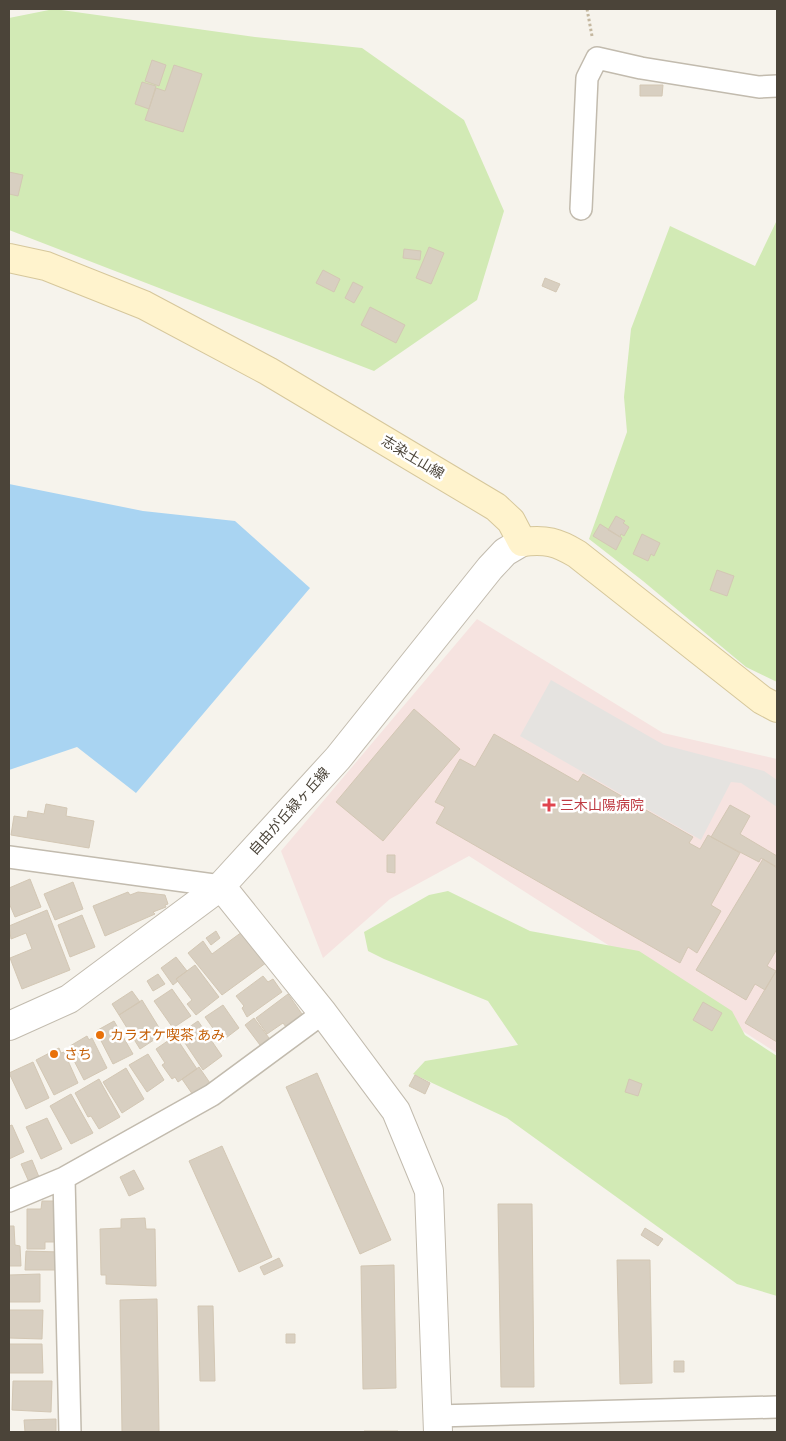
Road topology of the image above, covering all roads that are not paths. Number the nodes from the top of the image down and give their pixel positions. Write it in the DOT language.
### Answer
graph roads {
  1 [pos="777,86"];
  2 [pos="581,209"];
  3 [pos="9,258"];
  4 [pos="522,542"];
  5 [pos="777,708"];
  6 [pos="9,857"];
  7 [pos="220,886"];
  8 [pos="323,1012"];
  9 [pos="9,1026"];
  10 [pos="64,1178"];
  11 [pos="9,1201"];
  12 [pos="777,1406"];
  13 [pos="437,1424"];
  14 [pos="70,1432"];
  1 -- 2 [label="street"];
  3 -- 4 [label="main road, 志染土山線"];
  4 -- 5 [label="main road"];
  4 -- 7 [label="street, 自由が丘緑ヶ丘線"];
  6 -- 7 [label="street"];
  7 -- 8 [label="street"];
  7 -- 9 [label="street, 自由が丘緑ヶ丘線"];
  8 -- 10 [label="street"];
  8 -- 13 [label="street"];
  10 -- 11 [label="street"];
  10 -- 14 [label="street"];
  12 -- 13 [label="street"];
}
